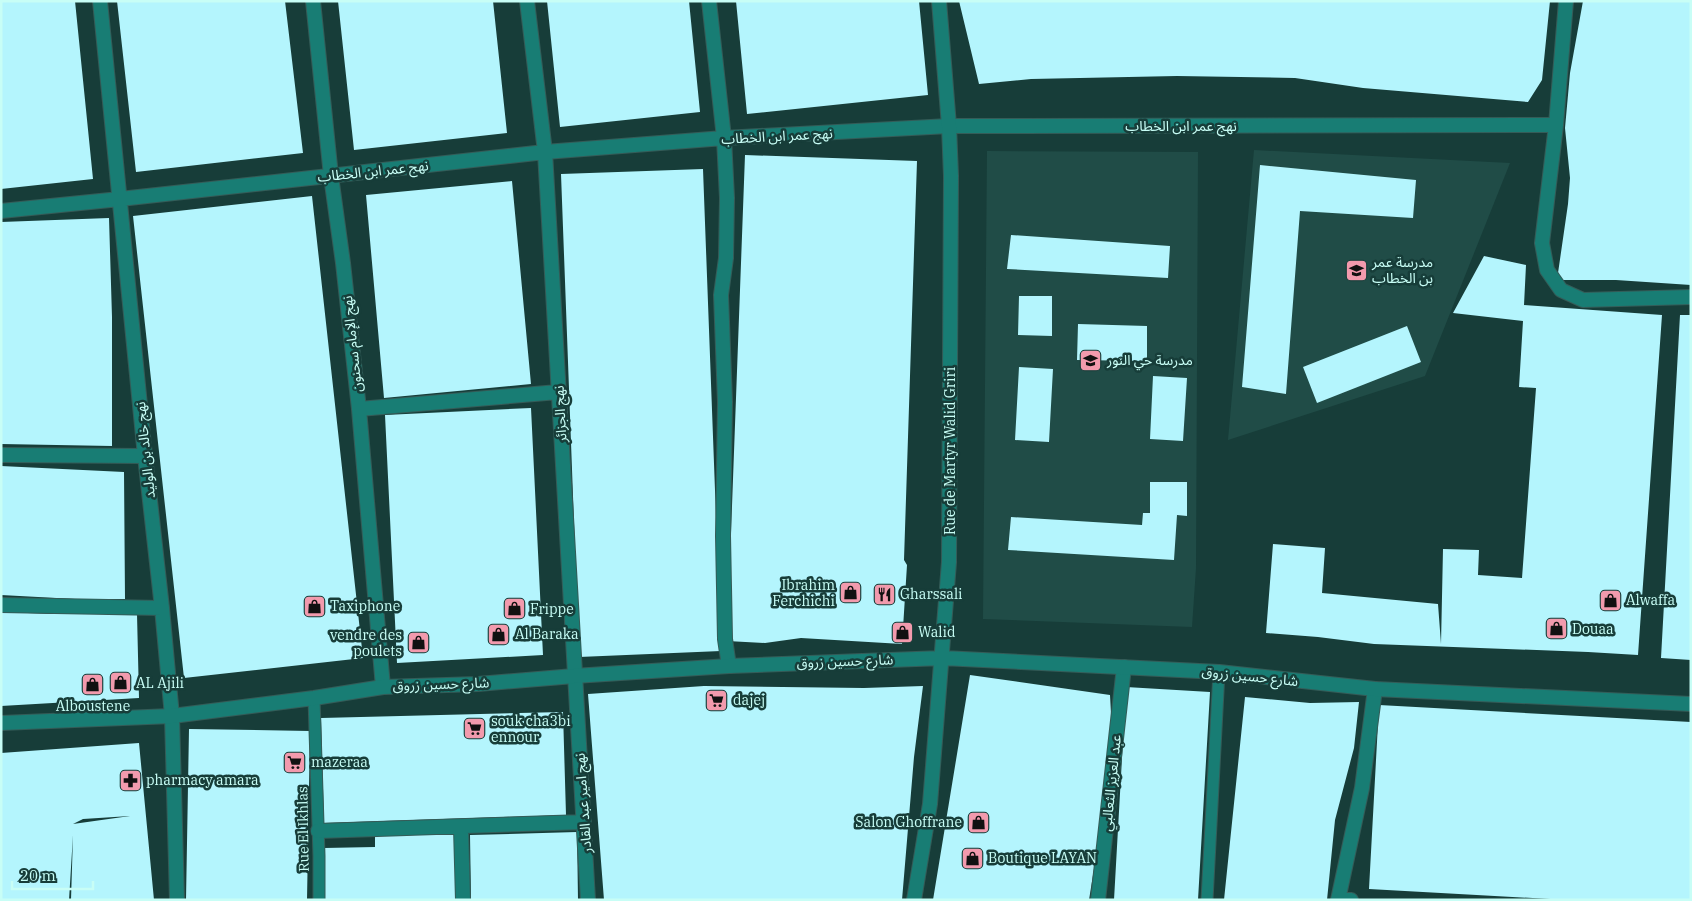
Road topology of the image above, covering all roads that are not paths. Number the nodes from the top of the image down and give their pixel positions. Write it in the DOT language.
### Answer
graph roads {
  1 [pos="100,1"];
  2 [pos="313,1"];
  3 [pos="527,1"];
  4 [pos="709,1"];
  5 [pos="939,1"];
  6 [pos="1566,1"];
  7 [pos="1556,125"];
  8 [pos="949,126"];
  9 [pos="724,138"];
  10 [pos="545,152"];
  11 [pos="331,176"];
  12 [pos="120,199"];
  13 [pos="1,210"];
  14 [pos="1691,297"];
  15 [pos="558,392"];
  16 [pos="359,409"];
  17 [pos="1,455"];
  18 [pos="145,456"];
  19 [pos="1,606"];
  20 [pos="162,608"];
  21 [pos="943,658"];
  22 [pos="729,666"];
  23 [pos="1124,667"];
  24 [pos="1219,672"];
  25 [pos="574,676"];
  26 [pos="384,687"];
  27 [pos="1375,689"];
  28 [pos="314,698"];
  29 [pos="1691,704"];
  30 [pos="172,716"];
  31 [pos="1,723"];
  32 [pos="584,822"];
  33 [pos="461,828"];
  34 [pos="318,831"];
  35 [pos="1343,899"];
  36 [pos="177,900"];
  37 [pos="319,900"];
  38 [pos="463,900"];
  39 [pos="588,900"];
  40 [pos="914,900"];
  41 [pos="1098,900"];
  42 [pos="1207,900"];
  1 -- 12 [label="street, نهج خالد بن الوليد"];
  2 -- 11 [label="street, نهج الإمام سحنون"];
  3 -- 10 [label="street, نهج الجزائر"];
  4 -- 9 [label="street"];
  5 -- 8 [label="street, Rue de Martyr Walid Griri"];
  6 -- 7 [label="street"];
  7 -- 8 [label="street, نهج عمر ابن الخطاب"];
  7 -- 14 [label="street"];
  8 -- 9 [label="street, نهج عمر ابن الخطاب"];
  8 -- 21 [label="street, Rue de Martyr Walid Griri"];
  9 -- 10 [label="street, نهج عمر ابن الخطاب"];
  9 -- 22 [label="street"];
  10 -- 11 [label="street, نهج عمر ابن الخطاب"];
  10 -- 15 [label="street, نهج الجزائر"];
  11 -- 12 [label="street, نهج عمر ابن الخطاب"];
  11 -- 16 [label="street, نهج الإمام سحنون"];
  12 -- 13 [label="street, نهج عمر ابن الخطاب"];
  12 -- 18 [label="street, نهج خالد بن الوليد"];
  15 -- 16 [label="street"];
  15 -- 25 [label="street, نهج الجزائر"];
  16 -- 26 [label="street, نهج الإمام سحنون"];
  17 -- 18 [label="street"];
  18 -- 20 [label="street, نهج خالد بن الوليد"];
  19 -- 20 [label="street"];
  20 -- 30 [label="street, نهج خالد بن الوليد"];
  21 -- 22 [label="street, شارع حسين زروق"];
  21 -- 23 [label="street, شارع حسين زروق"];
  21 -- 40 [label="street, Rue de Martyr Walid Griri"];
  22 -- 25 [label="street, شارع حسين زروق"];
  23 -- 24 [label="street, شارع حسين زروق"];
  23 -- 41 [label="street, عبد العزيز الثعالبي"];
  24 -- 27 [label="street, شارع حسين زروق"];
  24 -- 42 [label="lane"];
  25 -- 26 [label="street, شارع حسين زروق"];
  25 -- 32 [label="street, نهج امير عبد القادر"];
  26 -- 28 [label="street, شارع حسين زروق"];
  27 -- 29 [label="street, شارع حسين زروق"];
  27 -- 35 [label="street"];
  28 -- 30 [label="street, شارع حسين زروق"];
  28 -- 34 [label="lane, Rue El Ikhlas"];
  30 -- 31 [label="street, شارع حسين زروق"];
  30 -- 36 [label="street, نهج خالد بن الوليد"];
  32 -- 33 [label="street"];
  32 -- 39 [label="street, نهج امير عبد القادر"];
  33 -- 34 [label="street"];
  33 -- 38 [label="street"];
  34 -- 37 [label="lane, Rue El Ikhlas"];
}
